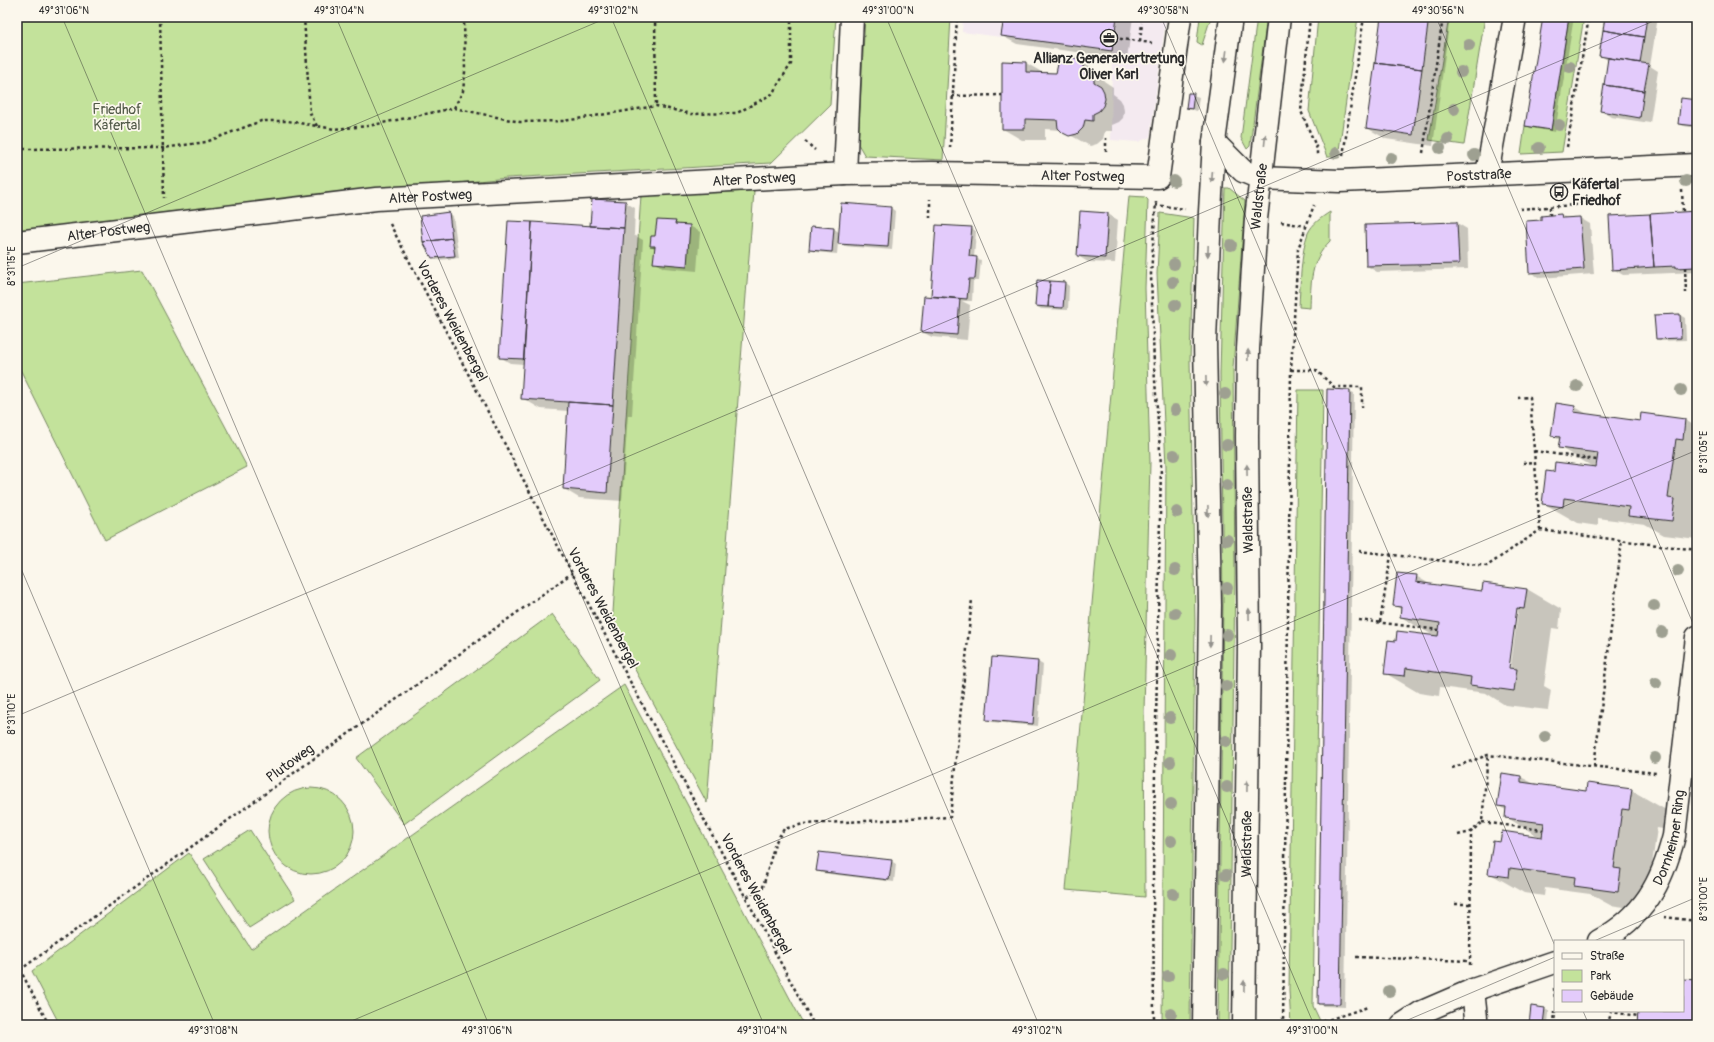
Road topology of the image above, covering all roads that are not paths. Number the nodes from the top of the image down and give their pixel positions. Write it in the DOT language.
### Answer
graph roads {
  1 [pos="852,17"];
  2 [pos="1180,17"];
  3 [pos="1231,17"];
  4 [pos="1278,17"];
  5 [pos="1515,17"];
  6 [pos="1214,142"];
  7 [pos="1697,165"];
  8 [pos="845,174"];
  9 [pos="1487,174"];
  10 [pos="1260,178"];
  11 [pos="17,242"];
  12 [pos="1697,637"];
  13 [pos="1606,939"];
  14 [pos="1554,962"];
  15 [pos="1473,990"];
  16 [pos="1476,1018"];
  17 [pos="1204,1025"];
  18 [pos="1244,1025"];
  19 [pos="1402,1025"];
  1 -- 8 [label="main road"];
  2 -- 8 [label="main road, Alter Postweg"];
  3 -- 6 [label="main road, one-way"];
  10 -- 4 [label="main road, Waldstraße, one-way"];
  5 -- 9 [label="main road"];
  6 -- 10 [label="main road"];
  6 -- 17 [label="main road, one-way"];
  7 -- 9 [label="main road, Poststraße"];
  8 -- 11 [label="main road, Alter Postweg"];
  9 -- 10 [label="main road, Poststraße"];
  18 -- 10 [label="main road, Waldstraße, one-way"];
  12 -- 13 [label="main road, Dornheimer Ring"];
  14 -- 15 [label="main road"];
  15 -- 16 [label="main road"];
  15 -- 19 [label="main road"];
}
